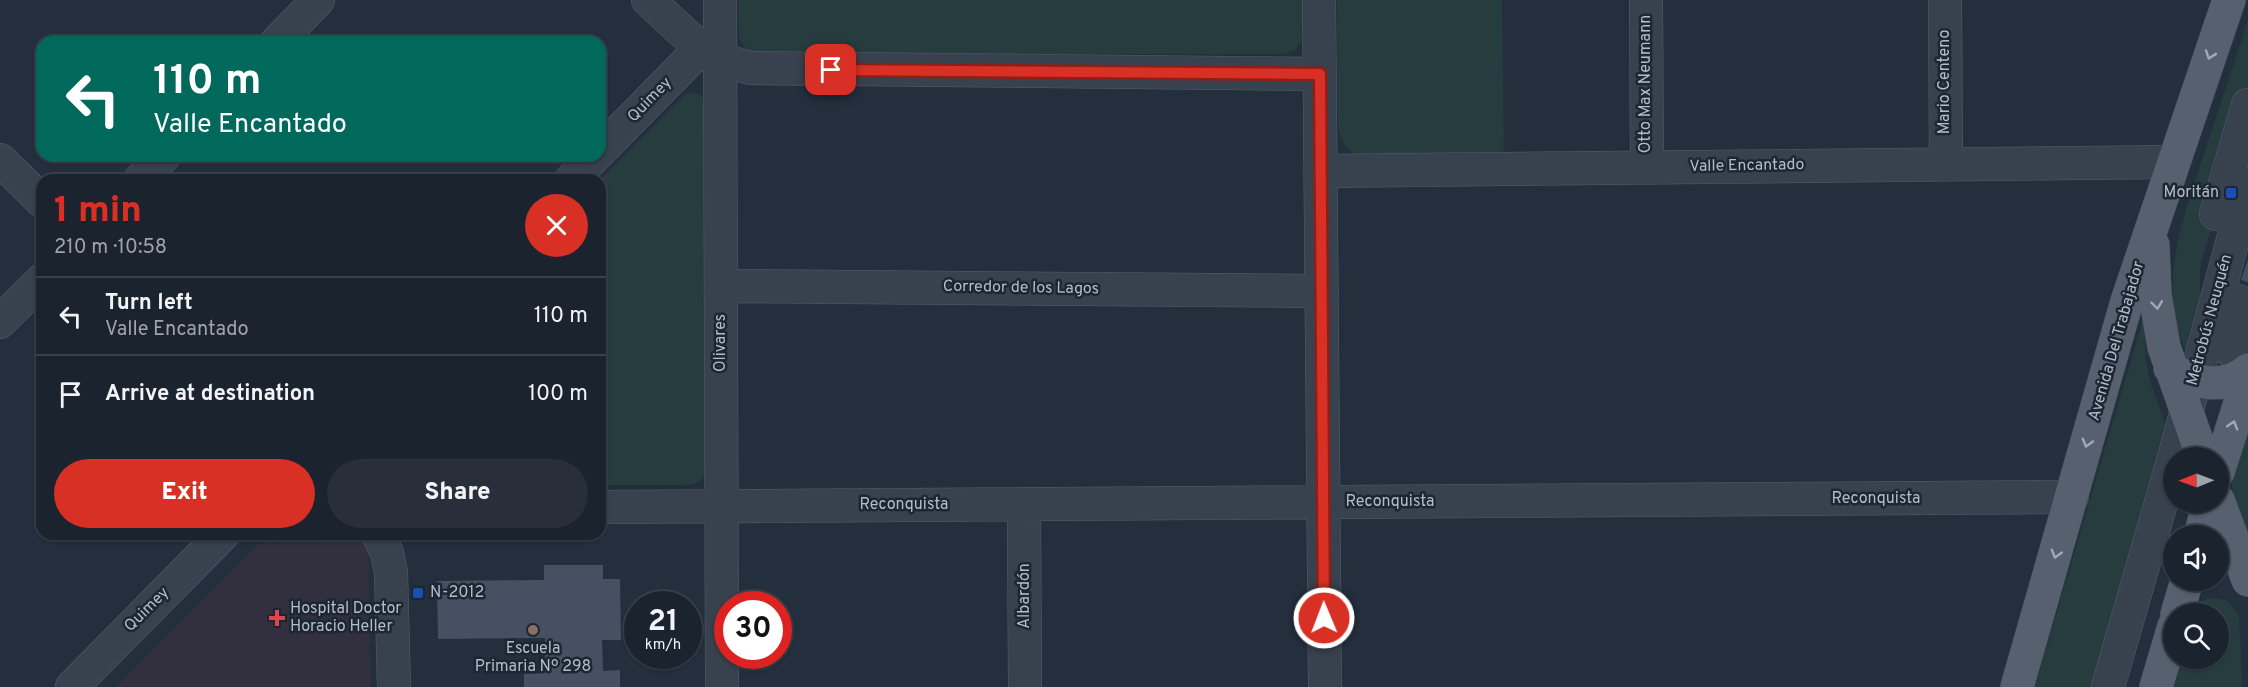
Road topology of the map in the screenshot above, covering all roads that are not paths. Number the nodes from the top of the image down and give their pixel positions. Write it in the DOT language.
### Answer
graph roads {
  1 [pos="318,0"];
  2 [pos="648,0"];
  3 [pos="720,0"];
  4 [pos="1319,0"];
  5 [pos="1646,0"];
  6 [pos="1945,0"];
  7 [pos="2229,0"];
  8 [pos="283,36"];
  9 [pos="710,55"];
  10 [pos="1320,74"];
  11 [pos="2248,105"];
  12 [pos="606,146"];
  13 [pos="2248,150"];
  14 [pos="0,160"];
  15 [pos="158,162"];
  16 [pos="589,162"];
  17 [pos="2174,162"];
  18 [pos="1946,164"];
  19 [pos="1647,167"];
  20 [pos="1321,171"];
  21 [pos="146,174"];
  22 [pos="577,174"];
  23 [pos="2248,184"];
  24 [pos="36,195"];
  25 [pos="2152,226"];
  26 [pos="2248,246"];
  27 [pos="2248,267"];
  28 [pos="36,286"];
  29 [pos="721,286"];
  30 [pos="1322,291"];
  31 [pos="0,322"];
  32 [pos="2248,323"];
  33 [pos="2248,370"];
  34 [pos="2248,378"];
  35 [pos="2188,423"];
  36 [pos="2226,447"];
  37 [pos="2072,497"];
  38 [pos="1323,502"];
  39 [pos="1024,504"];
  40 [pos="721,506"];
  41 [pos="606,507"];
  42 [pos="2178,513"];
  43 [pos="2223,513"];
  44 [pos="217,540"];
  45 [pos="381,540"];
  46 [pos="2229,579"];
  47 [pos="2248,580"];
  48 [pos="2248,593"];
  49 [pos="2184,600"];
  50 [pos="72,687"];
  51 [pos="394,687"];
  52 [pos="722,687"];
  53 [pos="1025,687"];
  54 [pos="1325,687"];
  55 [pos="2018,687"];
  56 [pos="2108,687"];
  57 [pos="2128,687"];
  58 [pos="2156,687"];
  1 -- 8 [label="street"];
  2 -- 9 [label="street"];
  3 -- 9 [label="street, Olivares"];
  4 -- 10 [label="street"];
  5 -- 19 [label="street, Otto Max Neumann"];
  6 -- 18 [label="street, Mario Centeno"];
  7 -- 17 [label="main road, Avenida Del Trabajador, one-way"];
  9 -- 10 [label="street"];
  9 -- 12 [label="street, Quimey"];
  9 -- 29 [label="street, Olivares"];
  10 -- 20 [label="street"];
  11 -- 13 [label="street"];
  14 -- 24 [label="street"];
  15 -- 21 [label="street"];
  16 -- 22 [label="street"];
  17 -- 18 [label="street, Valle Encantado"];
  17 -- 25 [label="main road, Avenida Del Trabajador"];
  18 -- 19 [label="street, Valle Encantado"];
  19 -- 20 [label="street, Valle Encantado"];
  20 -- 30 [label="street"];
  23 -- 35 [label="street, Metrobús Neuquén"];
  25 -- 35 [label="main road, one-way"];
  25 -- 37 [label="main road, Avenida Del Trabajador, one-way"];
  26 -- 35 [label="street, Metrobús Neuquén"];
  27 -- 32 [label="street"];
  28 -- 31 [label="street"];
  29 -- 30 [label="street, Corredor de los Lagos"];
  29 -- 40 [label="street, Olivares"];
  30 -- 38 [label="street"];
  33 -- 35 [label="main road"];
  36 -- 34 [label="main road, one-way"];
  35 -- 56 [label="street, Metrobús Neuquén"];
  37 -- 38 [label="street, Reconquista"];
  37 -- 55 [label="main road, Avenida Del Trabajador, one-way"];
  38 -- 39 [label="street, Reconquista"];
  38 -- 54 [label="street"];
  39 -- 40 [label="street, Reconquista"];
  39 -- 53 [label="street, Albardón"];
  40 -- 41 [label="street, Reconquista"];
  40 -- 52 [label="street, Olivares"];
  42 -- 57 [label="street"];
  43 -- 47 [label="main road"];
  44 -- 50 [label="street, Quimey"];
  45 -- 51 [label="street"];
  46 -- 48 [label="main road"];
  49 -- 58 [label="main road"];
}
